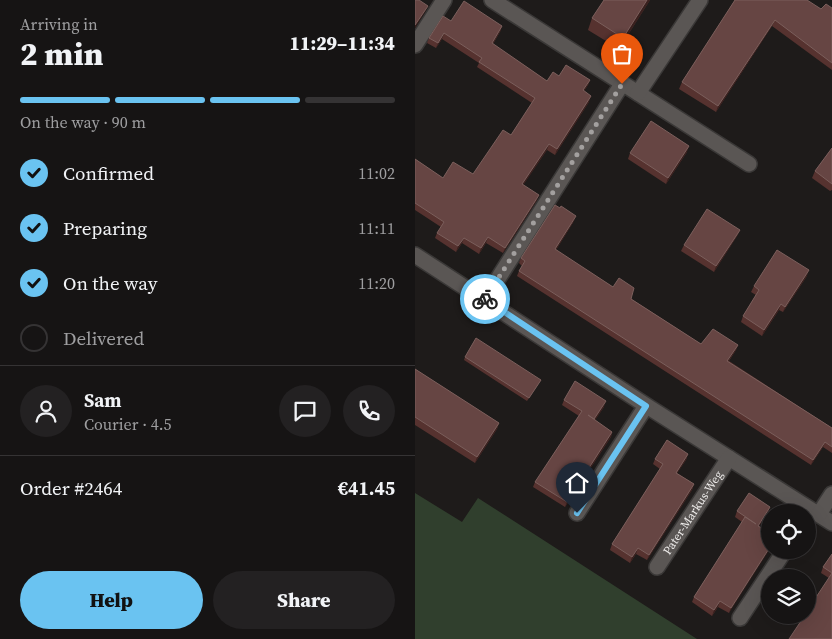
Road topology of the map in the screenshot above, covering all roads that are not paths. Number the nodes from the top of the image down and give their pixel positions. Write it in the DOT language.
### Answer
graph roads {
  1 [pos="444,0"];
  2 [pos="491,0"];
  3 [pos="700,0"];
  4 [pos="415,45"];
  5 [pos="622,84"];
  6 [pos="638,93"];
  7 [pos="749,164"];
  8 [pos="415,254"];
  9 [pos="485,299"];
  10 [pos="646,406"];
  11 [pos="729,458"];
  12 [pos="832,494"];
  13 [pos="577,513"];
  14 [pos="817,515"];
  15 [pos="779,559"];
  16 [pos="657,567"];
  17 [pos="740,618"];
  1 -- 4 [label="street"];
  2 -- 5 [label="street"];
  3 -- 6 [label="street"];
  5 -- 6 [label="street"];
  5 -- 9 [label="street"];
  6 -- 7 [label="street"];
  8 -- 9 [label="street, Pater-Markus-Weg"];
  9 -- 10 [label="street, Pater-Markus-Weg"];
  10 -- 11 [label="street, Pater-Markus-Weg"];
  10 -- 13 [label="street"];
  11 -- 14 [label="street, Pater-Markus-Weg"];
  11 -- 16 [label="street, Pater-Markus-Weg"];
  12 -- 14 [label="street, Pater-Markus-Weg"];
  15 -- 17 [label="street"];
}
